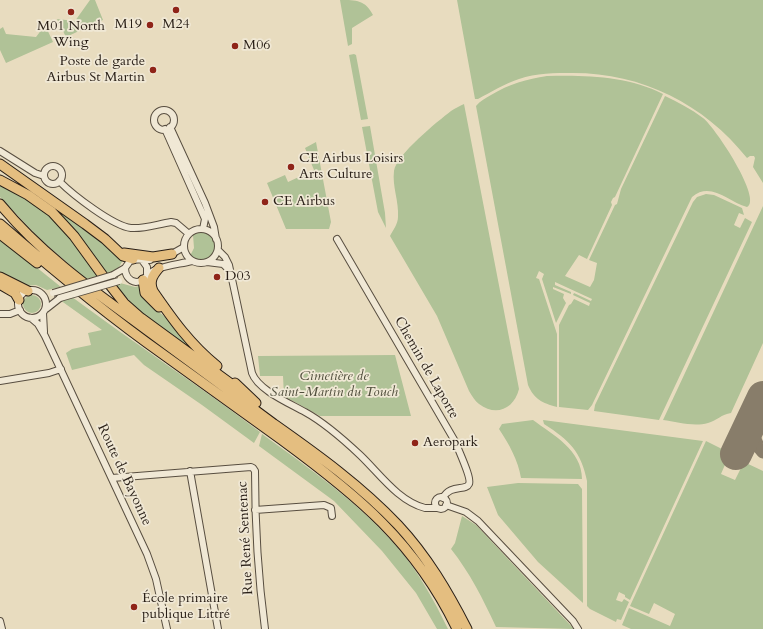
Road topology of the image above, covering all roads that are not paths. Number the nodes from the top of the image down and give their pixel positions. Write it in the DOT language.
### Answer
graph roads {
  1 [pos="0,151"];
  2 [pos="0,164"];
  3 [pos="44,176"];
  4 [pos="0,180"];
  5 [pos="59,182"];
  6 [pos="0,204"];
  7 [pos="65,210"];
  8 [pos="0,216"];
  9 [pos="166,223"];
  10 [pos="0,224"];
  11 [pos="203,229"];
  12 [pos="0,234"];
  13 [pos="189,234"];
  14 [pos="216,239"];
  15 [pos="337,239"];
  16 [pos="184,243"];
  17 [pos="116,249"];
  18 [pos="218,250"];
  19 [pos="172,254"];
  20 [pos="38,257"];
  21 [pos="138,260"];
  22 [pos="192,261"];
  23 [pos="207,262"];
  24 [pos="125,268"];
  25 [pos="158,268"];
  26 [pos="230,271"];
  27 [pos="0,277"];
  28 [pos="145,277"];
  29 [pos="129,279"];
  30 [pos="0,284"];
  31 [pos="28,291"];
  32 [pos="41,293"];
  33 [pos="19,300"];
  34 [pos="98,306"];
  35 [pos="20,310"];
  36 [pos="44,311"];
  37 [pos="0,314"];
  38 [pos="31,318"];
  39 [pos="174,322"];
  40 [pos="45,336"];
  41 [pos="61,369"];
  42 [pos="0,381"];
  43 [pos="256,403"];
  44 [pos="304,445"];
  45 [pos="190,471"];
  46 [pos="112,478"];
  47 [pos="443,498"];
  48 [pos="436,505"];
  49 [pos="446,505"];
  50 [pos="255,510"];
  51 [pos="332,516"];
  52 [pos="0,621"];
  53 [pos="2,629"];
  54 [pos="167,629"];
  55 [pos="218,629"];
  56 [pos="265,629"];
  57 [pos="456,629"];
  58 [pos="467,629"];
  59 [pos="578,629"];
  1 -- 3 [label="street"];
  2 -- 7 [label="highway"];
  3 -- 5 [label="street"];
  3 -- 5 [label="street"];
  4 -- 7 [label="highway"];
  4 -- 43 [label="highway"];
  5 -- 9 [label="street"];
  6 -- 44 [label="highway"];
  7 -- 17 [label="highway"];
  8 -- 20 [label="highway"];
  9 -- 13 [label="street"];
  9 -- 16 [label="street"];
  10 -- 20 [label="highway"];
  11 -- 13 [label="street"];
  11 -- 14 [label="street"];
  11 -- 14 [label="street"];
  12 -- 34 [label="highway"];
  13 -- 16 [label="street"];
  14 -- 18 [label="street"];
  15 -- 47 [label="street, Chemin de Laporte"];
  16 -- 19 [label="street"];
  16 -- 22 [label="street"];
  17 -- 19 [label="highway"];
  17 -- 21 [label="highway"];
  18 -- 23 [label="street"];
  18 -- 26 [label="street"];
  19 -- 21 [label="street"];
  20 -- 34 [label="highway"];
  21 -- 24 [label="street"];
  21 -- 28 [label="street"];
  22 -- 23 [label="street"];
  22 -- 25 [label="street"];
  23 -- 26 [label="street"];
  24 -- 29 [label="street"];
  24 -- 32 [label="street, bridge"];
  25 -- 28 [label="street"];
  25 -- 39 [label="highway"];
  26 -- 48 [label="street"];
  27 -- 31 [label="highway"];
  28 -- 29 [label="street"];
  28 -- 39 [label="highway"];
  29 -- 36 [label="street, bridge"];
  30 -- 33 [label="highway"];
  31 -- 32 [label="street"];
  31 -- 33 [label="street"];
  32 -- 36 [label="street"];
  33 -- 35 [label="street"];
  34 -- 57 [label="highway"];
  35 -- 37 [label="street"];
  35 -- 38 [label="street"];
  36 -- 38 [label="street"];
  36 -- 40 [label="street, Route de Bayonne"];
  38 -- 40 [label="street, Route de Bayonne"];
  39 -- 43 [label="highway"];
  40 -- 41 [label="street, Route de Bayonne"];
  41 -- 42 [label="street"];
  41 -- 46 [label="street, Route de Bayonne"];
  43 -- 44 [label="highway"];
  44 -- 58 [label="highway"];
  45 -- 46 [label="street, Rue René Sentenac"];
  45 -- 50 [label="street, Rue René Sentenac"];
  45 -- 55 [label="street"];
  46 -- 54 [label="street, Route de Bayonne"];
  47 -- 48 [label="street, Chemin de Laporte"];
  47 -- 49 [label="street"];
  48 -- 49 [label="street"];
  49 -- 59 [label="street"];
  50 -- 51 [label="street"];
  50 -- 56 [label="street, Rue René Sentenac"];
  52 -- 53 [label="street"];
}
